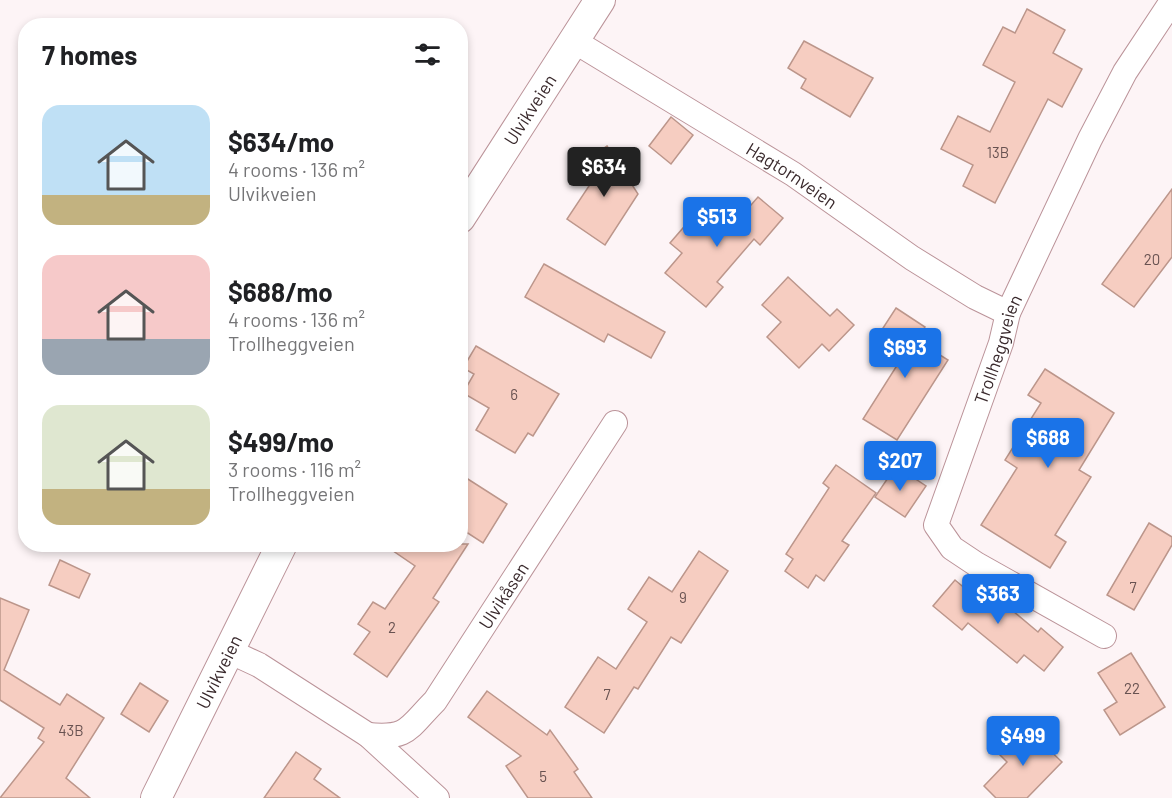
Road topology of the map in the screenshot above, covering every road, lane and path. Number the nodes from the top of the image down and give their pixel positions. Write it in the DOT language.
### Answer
graph roads {
  1 [pos="600,0"];
  2 [pos="1172,1"];
  3 [pos="574,41"];
  4 [pos="468,206"];
  5 [pos="1008,313"];
  6 [pos="615,423"];
  7 [pos="278,552"];
  8 [pos="1104,636"];
  9 [pos="231,652"];
  10 [pos="368,735"];
  11 [pos="156,798"];
  12 [pos="437,798"];
  1 -- 3 [label="street, Ulvikveien"];
  2 -- 5 [label="street, Trollheggveien"];
  3 -- 4 [label="street, Ulvikveien"];
  3 -- 5 [label="street, Hagtornveien"];
  5 -- 8 [label="street, Trollheggveien"];
  6 -- 10 [label="street, Ulvikåsen"];
  7 -- 9 [label="street, Ulvikveien"];
  9 -- 10 [label="street"];
  9 -- 11 [label="street, Ulvikveien"];
  10 -- 12 [label="street"];
}
